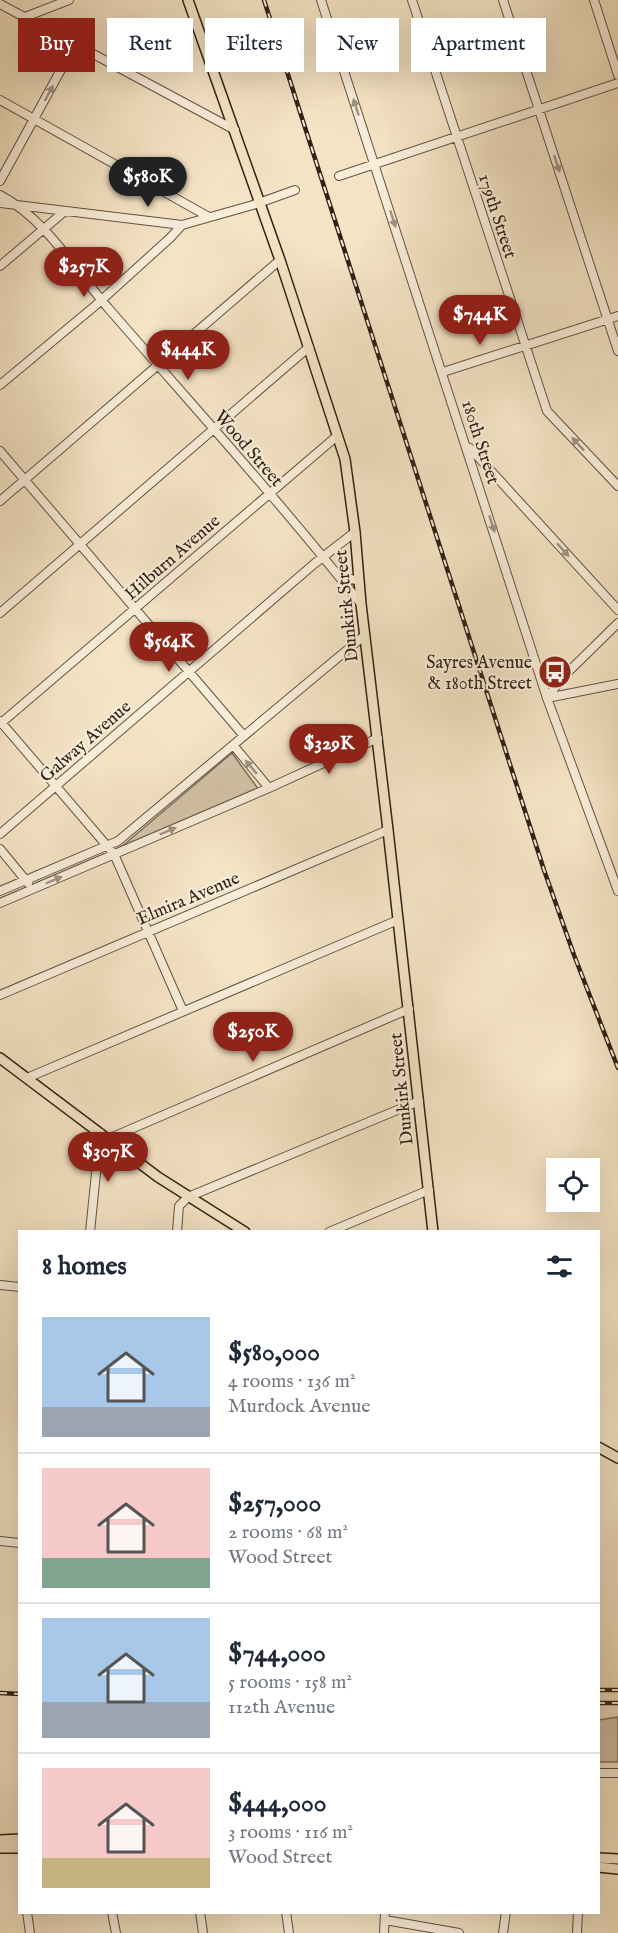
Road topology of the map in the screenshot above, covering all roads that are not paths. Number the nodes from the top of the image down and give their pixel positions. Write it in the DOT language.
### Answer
graph roads {
  1 [pos="69,0"];
  2 [pos="188,0"];
  3 [pos="321,0"];
  4 [pos="412,0"];
  5 [pos="503,0"];
  6 [pos="594,0"];
  7 [pos="0,3"];
  8 [pos="25,17"];
  9 [pos="95,55"];
  10 [pos="60,72"];
  11 [pos="618,75"];
  12 [pos="618,83"];
  13 [pos="0,100"];
  14 [pos="539,109"];
  15 [pos="35,119"];
  16 [pos="235,130"];
  17 [pos="456,136"];
  18 [pos="374,163"];
  19 [pos="339,176"];
  20 [pos="0,181"];
  21 [pos="295,190"];
  22 [pos="0,195"];
  23 [pos="0,202"];
  24 [pos="260,202"];
  25 [pos="18,204"];
  26 [pos="65,211"];
  27 [pos="209,217"];
  28 [pos="182,225"];
  29 [pos="43,229"];
  30 [pos="280,260"];
  31 [pos="0,266"];
  32 [pos="101,300"];
  33 [pos="618,316"];
  34 [pos="607,320"];
  35 [pos="525,345"];
  36 [pos="309,347"];
  37 [pos="618,351"];
  38 [pos="159,366"];
  39 [pos="443,372"];
  40 [pos="0,385"];
  41 [pos="213,429"];
  42 [pos="337,436"];
  43 [pos="467,445"];
  44 [pos="0,451"];
  45 [pos="25,479"];
  46 [pos="618,486"];
  47 [pos="269,494"];
  48 [pos="0,501"];
  49 [pos="355,532"];
  50 [pos="80,544"];
  51 [pos="323,557"];
  52 [pos="339,576"];
  53 [pos="359,581"];
  54 [pos="361,604"];
  55 [pos="135,608"];
  56 [pos="618,610"];
  57 [pos="0,613"];
  58 [pos="618,624"];
  59 [pos="365,634"];
  60 [pos="189,671"];
  61 [pos="618,684"];
  62 [pos="548,698"];
  63 [pos="0,723"];
  64 [pos="244,736"];
  65 [pos="378,738"];
  66 [pos="232,745"];
  67 [pos="55,786"];
  68 [pos="269,789"];
  69 [pos="388,830"];
  70 [pos="0,834"];
  71 [pos="107,846"];
  72 [pos="0,849"];
  73 [pos="114,854"];
  74 [pos="26,880"];
  75 [pos="32,889"];
  76 [pos="0,891"];
  77 [pos="618,891"];
  78 [pos="0,903"];
  79 [pos="398,920"];
  80 [pos="149,932"];
  81 [pos="0,995"];
  82 [pos="409,1009"];
  83 [pos="183,1011"];
  84 [pos="0,1062"];
  85 [pos="27,1078"];
  86 [pos="418,1101"];
  87 [pos="104,1136"];
  88 [pos="429,1190"];
  89 [pos="188,1197"];
  90 [pos="90,1230"];
  91 [pos="177,1230"];
  92 [pos="242,1230"];
  93 [pos="334,1230"];
  94 [pos="433,1230"];
  95 [pos="0,1285"];
  96 [pos="18,1287"];
  97 [pos="600,1448"];
  98 [pos="618,1458"];
  99 [pos="0,1541"];
  100 [pos="18,1543"];
  101 [pos="600,1773"];
  102 [pos="618,1773"];
  103 [pos="0,1848"];
  104 [pos="18,1848"];
  105 [pos="600,1858"];
  106 [pos="618,1859"];
  107 [pos="600,1867"];
  108 [pos="618,1869"];
  109 [pos="27,1914"];
  110 [pos="112,1914"];
  111 [pos="200,1914"];
  112 [pos="286,1914"];
  113 [pos="506,1914"];
  114 [pos="578,1914"];
  115 [pos="385,1916"];
  116 [pos="30,1933"];
  117 [pos="116,1933"];
  118 [pos="203,1933"];
  119 [pos="289,1933"];
  120 [pos="384,1933"];
  121 [pos="459,1933"];
  122 [pos="503,1933"];
  123 [pos="577,1933"];
  1 -- 8 [label="street"];
  2 -- 16 [label="main road, Dunkirk Street"];
  18 -- 3 [label="street, 180th Street, one-way"];
  4 -- 17 [label="street, 179th Street"];
  5 -- 14 [label="street"];
  6 -- 11 [label="street"];
  7 -- 8 [label="street"];
  9 -- 16 [label="street"];
  15 -- 10 [label="street, one-way"];
  12 -- 14 [label="street"];
  13 -- 15 [label="street"];
  14 -- 17 [label="street"];
  14 -- 34 [label="street, one-way"];
  15 -- 20 [label="street"];
  15 -- 27 [label="street"];
  16 -- 24 [label="main road, Dunkirk Street"];
  17 -- 18 [label="street"];
  17 -- 35 [label="street, 179th Street"];
  18 -- 19 [label="street"];
  18 -- 39 [label="street, 180th Street, one-way"];
  21 -- 24 [label="street"];
  22 -- 25 [label="street"];
  23 -- 25 [label="street"];
  24 -- 27 [label="street"];
  24 -- 30 [label="main road, Dunkirk Street"];
  25 -- 26 [label="street"];
  25 -- 29 [label="street, Wood Street"];
  26 -- 28 [label="street"];
  26 -- 29 [label="street"];
  27 -- 28 [label="street"];
  28 -- 32 [label="street"];
  29 -- 31 [label="street"];
  29 -- 32 [label="street, Wood Street"];
  30 -- 36 [label="main road, Dunkirk Street"];
  30 -- 38 [label="street"];
  32 -- 38 [label="street, Wood Street"];
  32 -- 40 [label="street"];
  33 -- 34 [label="street"];
  34 -- 35 [label="street"];
  34 -- 37 [label="street"];
  35 -- 39 [label="street"];
  46 -- 35 [label="street, 179th Street, one-way"];
  36 -- 41 [label="street"];
  36 -- 42 [label="main road, Dunkirk Street"];
  38 -- 41 [label="street, Wood Street"];
  38 -- 45 [label="street"];
  39 -- 43 [label="street, 180th Street"];
  41 -- 47 [label="street, Wood Street"];
  41 -- 50 [label="street"];
  42 -- 47 [label="street, Hilburn Avenue"];
  42 -- 49 [label="main road, Dunkirk Street"];
  43 -- 56 [label="street, one-way"];
  43 -- 62 [label="street, 180th Street, one-way"];
  44 -- 45 [label="street"];
  45 -- 48 [label="street"];
  45 -- 50 [label="street"];
  47 -- 51 [label="street, Wood Street"];
  47 -- 55 [label="street, Hilburn Avenue"];
  49 -- 51 [label="street, Galway Avenue"];
  49 -- 53 [label="main road, Dunkirk Street"];
  50 -- 55 [label="street"];
  50 -- 57 [label="street"];
  51 -- 52 [label="street, Wood Street"];
  51 -- 60 [label="street, Galway Avenue"];
  52 -- 53 [label="street"];
  52 -- 54 [label="street, Wood Street"];
  53 -- 54 [label="main road, Dunkirk Street"];
  54 -- 59 [label="main road, Dunkirk Street"];
  55 -- 60 [label="street"];
  55 -- 63 [label="street, Hilburn Avenue"];
  58 -- 62 [label="street"];
  59 -- 64 [label="street"];
  59 -- 65 [label="main road, Dunkirk Street"];
  60 -- 64 [label="street"];
  60 -- 67 [label="street, Galway Avenue"];
  61 -- 62 [label="street"];
  62 -- 77 [label="street, 180th Street"];
  63 -- 67 [label="street"];
  64 -- 66 [label="street"];
  65 -- 68 [label="street"];
  65 -- 69 [label="main road, Dunkirk Street"];
  68 -- 66 [label="street, one-way"];
  66 -- 71 [label="street"];
  67 -- 70 [label="street, Galway Avenue"];
  67 -- 71 [label="street"];
  73 -- 68 [label="street, one-way"];
  69 -- 79 [label="main road, Dunkirk Street"];
  69 -- 80 [label="street, Elmira Avenue"];
  71 -- 73 [label="street"];
  71 -- 74 [label="street"];
  72 -- 74 [label="street"];
  75 -- 73 [label="street, one-way"];
  73 -- 80 [label="street"];
  74 -- 75 [label="street"];
  74 -- 76 [label="street"];
  75 -- 78 [label="street"];
  79 -- 82 [label="main road, Dunkirk Street"];
  79 -- 83 [label="street"];
  80 -- 81 [label="street, Elmira Avenue"];
  80 -- 83 [label="street"];
  82 -- 86 [label="main road, Dunkirk Street"];
  82 -- 87 [label="street"];
  83 -- 85 [label="street"];
  84 -- 85 [label="main road"];
  85 -- 87 [label="main road"];
  86 -- 88 [label="main road, Dunkirk Street"];
  86 -- 89 [label="street"];
  87 -- 89 [label="main road"];
  87 -- 90 [label="street"];
  88 -- 93 [label="street"];
  88 -- 94 [label="main road, Dunkirk Street"];
  89 -- 91 [label="street"];
  89 -- 92 [label="main road"];
  95 -- 96 [label="street"];
  97 -- 98 [label="main road"];
  99 -- 100 [label="street"];
  101 -- 102 [label="street"];
  103 -- 104 [label="main road"];
  105 -- 106 [label="main road"];
  107 -- 108 [label="main road"];
  109 -- 116 [label="street"];
  110 -- 117 [label="street"];
  111 -- 118 [label="street"];
  112 -- 119 [label="street"];
  113 -- 122 [label="street"];
  114 -- 123 [label="street"];
  115 -- 120 [label="street"];
  115 -- 121 [label="street"];
}
